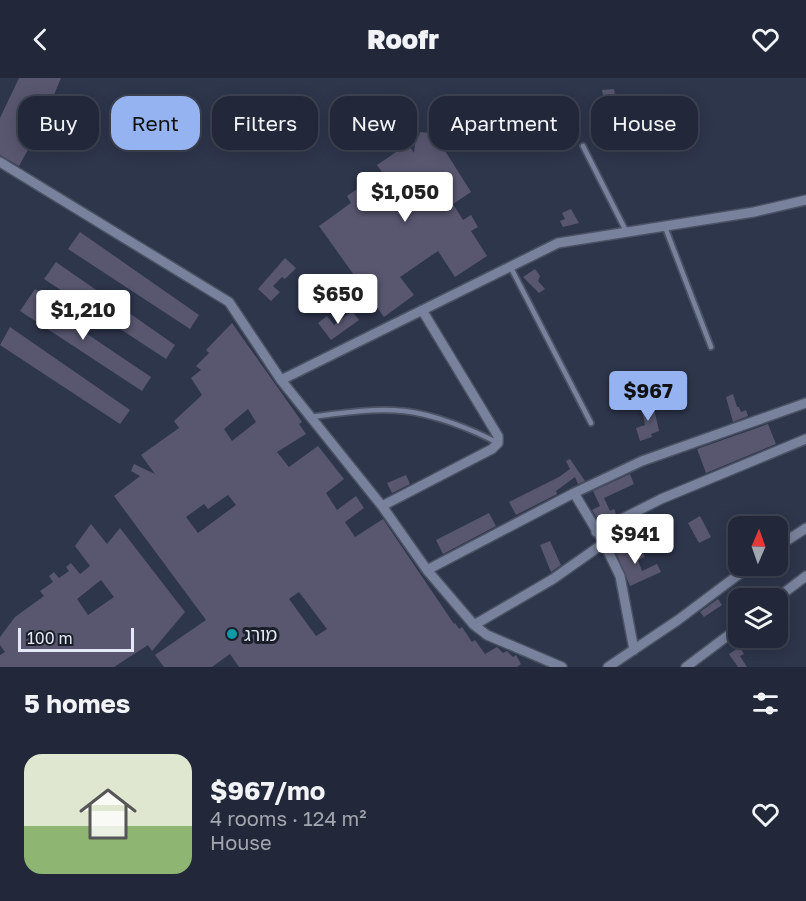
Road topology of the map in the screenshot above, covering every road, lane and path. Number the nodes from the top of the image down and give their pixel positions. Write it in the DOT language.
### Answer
graph roads {
  1 [pos="583,146"];
  2 [pos="0,162"];
  3 [pos="806,200"];
  4 [pos="665,227"];
  5 [pos="627,233"];
  6 [pos="510,266"];
  7 [pos="422,310"];
  8 [pos="711,347"];
  9 [pos="281,380"];
  10 [pos="806,403"];
  11 [pos="310,417"];
  12 [pos="591,423"];
  13 [pos="806,439"];
  14 [pos="498,443"];
  15 [pos="574,493"];
  16 [pos="382,506"];
  17 [pos="806,528"];
  18 [pos="596,532"];
  19 [pos="788,540"];
  20 [pos="604,543"];
  21 [pos="427,570"];
  22 [pos="736,576"];
  23 [pos="806,576"];
  24 [pos="788,590"];
  25 [pos="474,625"];
  26 [pos="728,636"];
  27 [pos="634,650"];
  28 [pos="562,667"];
  29 [pos="608,667"];
  30 [pos="686,667"];
  1 -- 5 [label="lane"];
  2 -- 9 [label="street"];
  3 -- 4 [label="street"];
  4 -- 5 [label="street"];
  4 -- 8 [label="lane"];
  5 -- 6 [label="street"];
  6 -- 7 [label="street"];
  6 -- 12 [label="lane"];
  7 -- 9 [label="street"];
  7 -- 14 [label="street"];
  9 -- 11 [label="street"];
  10 -- 15 [label="street"];
  11 -- 14 [label="lane"];
  11 -- 16 [label="street"];
  13 -- 18 [label="street"];
  14 -- 16 [label="street"];
  15 -- 18 [label="street"];
  15 -- 21 [label="street"];
  16 -- 21 [label="street"];
  17 -- 19 [label="street"];
  18 -- 20 [label="street"];
  20 -- 25 [label="street"];
  20 -- 27 [label="street"];
  21 -- 25 [label="street"];
  22 -- 27 [label="street"];
  23 -- 24 [label="street"];
  25 -- 28 [label="street"];
  26 -- 30 [label="street"];
  27 -- 29 [label="street"];
}
